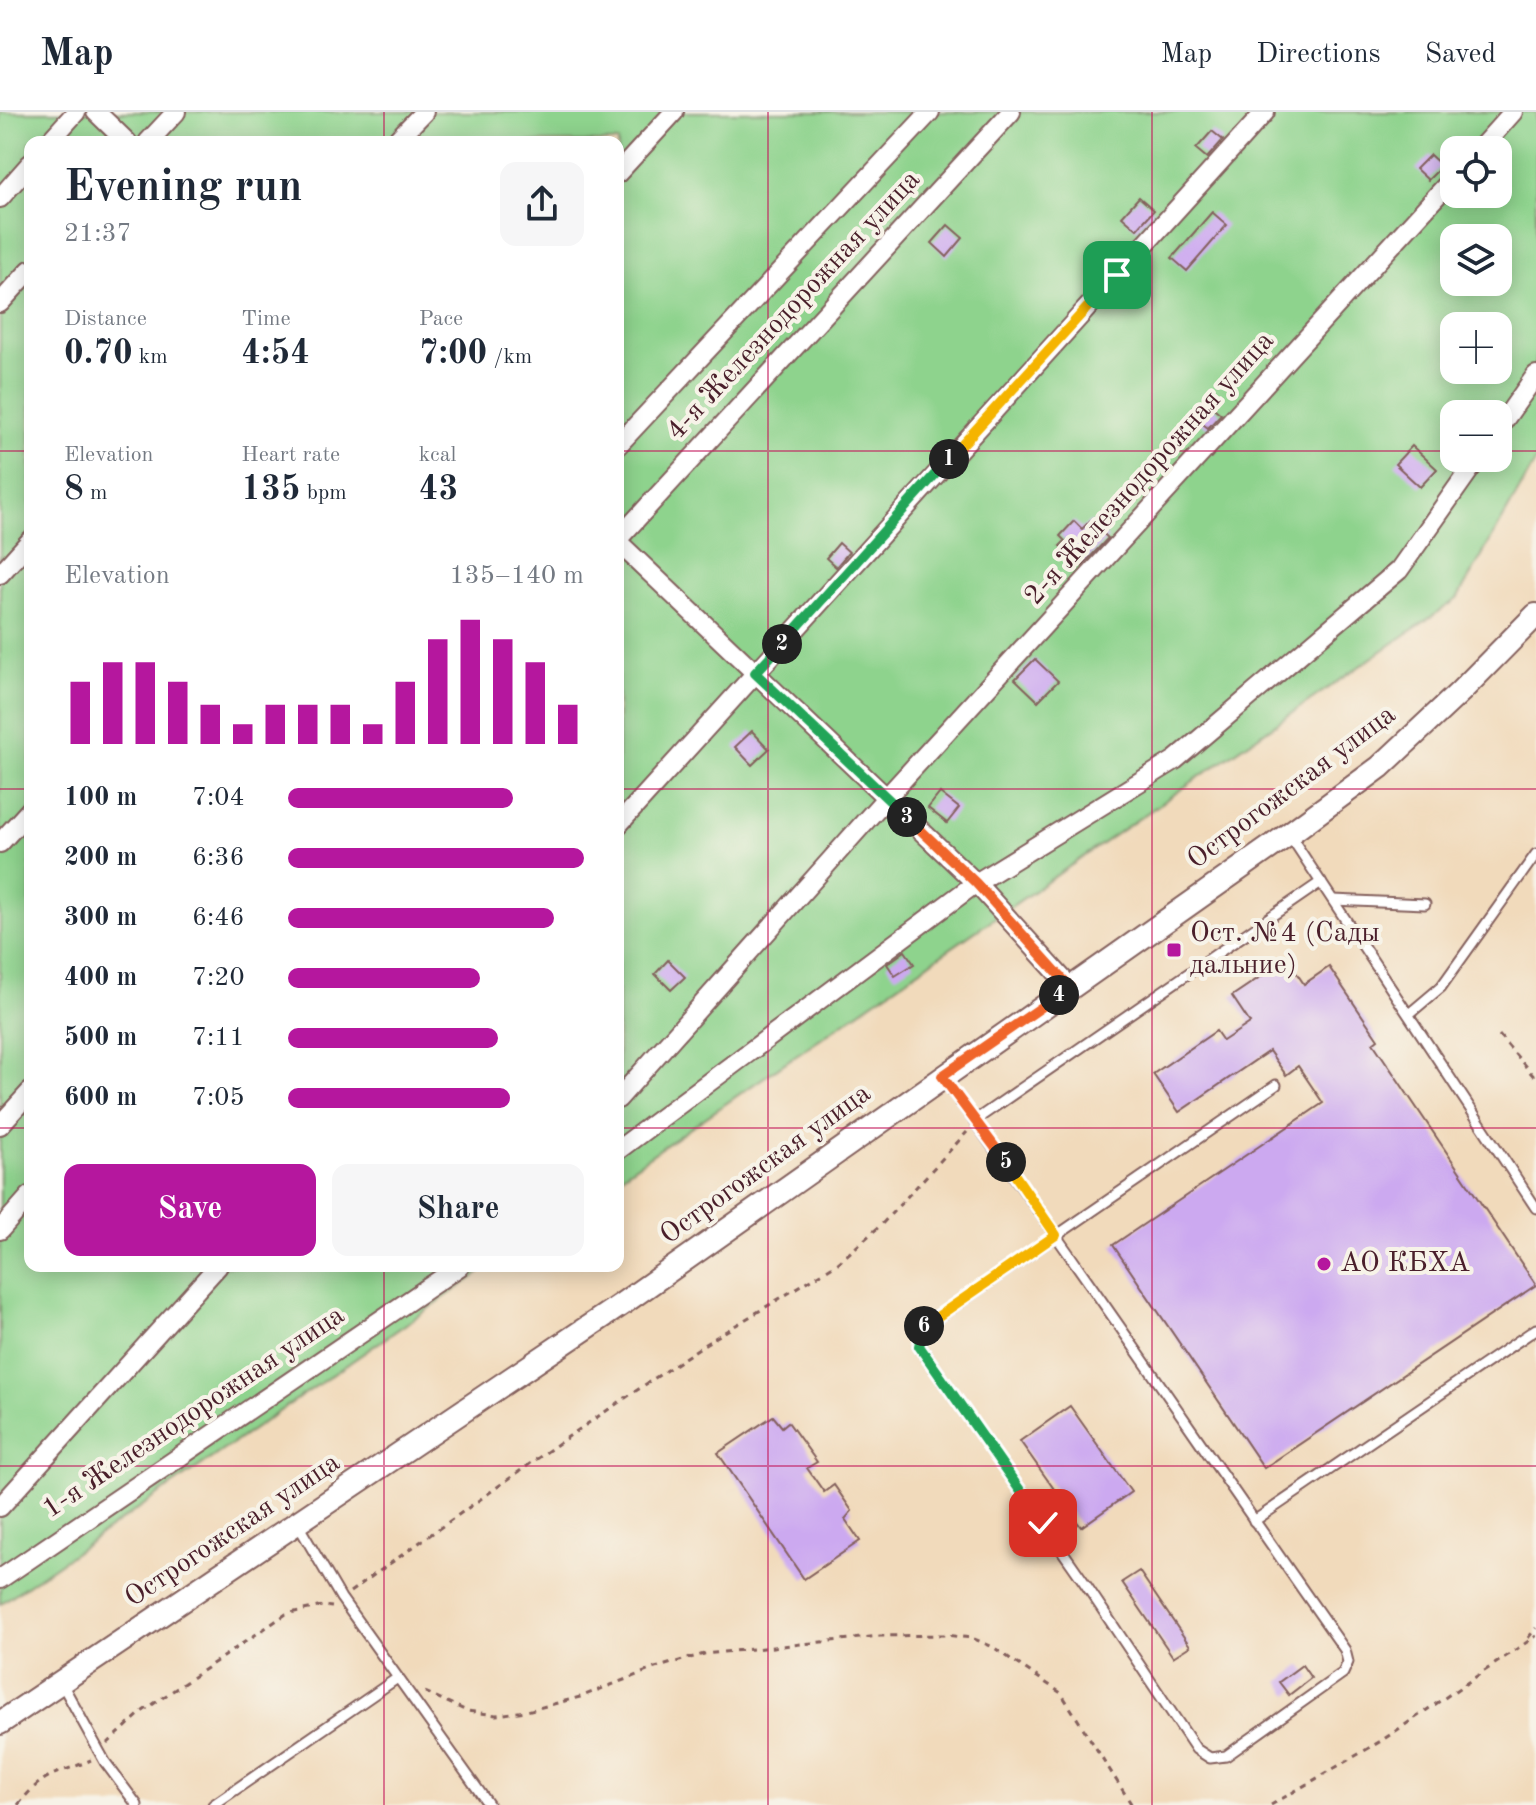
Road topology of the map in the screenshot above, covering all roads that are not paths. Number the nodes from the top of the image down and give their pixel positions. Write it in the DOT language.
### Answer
graph roads {
  1 [pos="76,112"];
  2 [pos="96,112"];
  3 [pos="176,112"];
  4 [pos="424,112"];
  5 [pos="674,112"];
  6 [pos="930,112"];
  7 [pos="1011,112"];
  8 [pos="1265,112"];
  9 [pos="1513,112"];
  10 [pos="54,136"];
  11 [pos="121,136"];
  12 [pos="154,136"];
  13 [pos="401,136"];
  14 [pos="1492,136"];
  15 [pos="624,166"];
  16 [pos="24,171"];
  17 [pos="1440,192"];
  18 [pos="0,198"];
  19 [pos="24,277"];
  20 [pos="0,303"];
  21 [pos="1536,375"];
  22 [pos="1512,409"];
  23 [pos="624,439"];
  24 [pos="1468,472"];
  25 [pos="624,533"];
  26 [pos="624,546"];
  27 [pos="24,548"];
  28 [pos="0,574"];
  29 [pos="1536,615"];
  30 [pos="755,673"];
  31 [pos="886,798"];
  32 [pos="24,817"];
  33 [pos="624,818"];
  34 [pos="1289,834"];
  35 [pos="0,843"];
  36 [pos="1536,854"];
  37 [pos="1321,882"];
  38 [pos="976,883"];
  39 [pos="1333,900"];
  40 [pos="1425,904"];
  41 [pos="1070,987"];
  42 [pos="1409,1014"];
  43 [pos="942,1076"];
  44 [pos="1276,1085"];
  45 [pos="624,1092"];
  46 [pos="24,1099"];
  47 [pos="974,1121"];
  48 [pos="0,1125"];
  49 [pos="624,1146"];
  50 [pos="24,1203"];
  51 [pos="1536,1208"];
  52 [pos="0,1230"];
  53 [pos="1056,1235"];
  54 [pos="213,1272"];
  55 [pos="451,1272"];
  56 [pos="1536,1329"];
  57 [pos="0,1507"];
  58 [pos="1254,1521"];
  59 [pos="297,1523"];
  60 [pos="0,1579"];
  61 [pos="396,1679"];
  62 [pos="61,1682"];
  63 [pos="0,1723"];
  64 [pos="137,1805"];
  65 [pos="213,1805"];
  66 [pos="489,1805"];
  1 -- 10 [label="street"];
  2 -- 11 [label="street"];
  3 -- 12 [label="street"];
  4 -- 13 [label="street"];
  5 -- 15 [label="street"];
  6 -- 23 [label="street"];
  7 -- 25 [label="street, 4-я Железнодорожная улица"];
  8 -- 30 [label="street"];
  9 -- 14 [label="street"];
  16 -- 18 [label="street"];
  17 -- 31 [label="street, 2-я Железнодорожная улица"];
  19 -- 20 [label="street"];
  21 -- 22 [label="street"];
  24 -- 38 [label="street"];
  26 -- 30 [label="street"];
  27 -- 28 [label="street"];
  29 -- 34 [label="street, Острогожская улица"];
  30 -- 31 [label="street"];
  30 -- 33 [label="street"];
  31 -- 38 [label="street"];
  31 -- 45 [label="street, 2-я Железнодорожная улица"];
  32 -- 35 [label="street"];
  34 -- 37 [label="lane"];
  34 -- 41 [label="street, Острогожская улица"];
  36 -- 42 [label="lane"];
  37 -- 39 [label="lane"];
  37 -- 47 [label="lane"];
  38 -- 41 [label="street"];
  38 -- 49 [label="street"];
  39 -- 40 [label="lane"];
  39 -- 42 [label="lane"];
  41 -- 43 [label="street, Острогожская улица"];
  42 -- 51 [label="lane"];
  43 -- 47 [label="lane"];
  43 -- 59 [label="street, Острогожская улица"];
  44 -- 53 [label="lane"];
  46 -- 48 [label="street"];
  47 -- 53 [label="lane"];
  50 -- 52 [label="street"];
  53 -- 58 [label="lane"];
  53 -- 58 [label="lane"];
  54 -- 57 [label="street"];
  55 -- 60 [label="street, 1-я Железнодорожная улица"];
  56 -- 58 [label="lane"];
  59 -- 61 [label="lane"];
  59 -- 62 [label="street, Острогожская улица"];
  61 -- 65 [label="lane"];
  61 -- 66 [label="lane"];
  62 -- 63 [label="street, Острогожская улица"];
  62 -- 64 [label="lane"];
}
